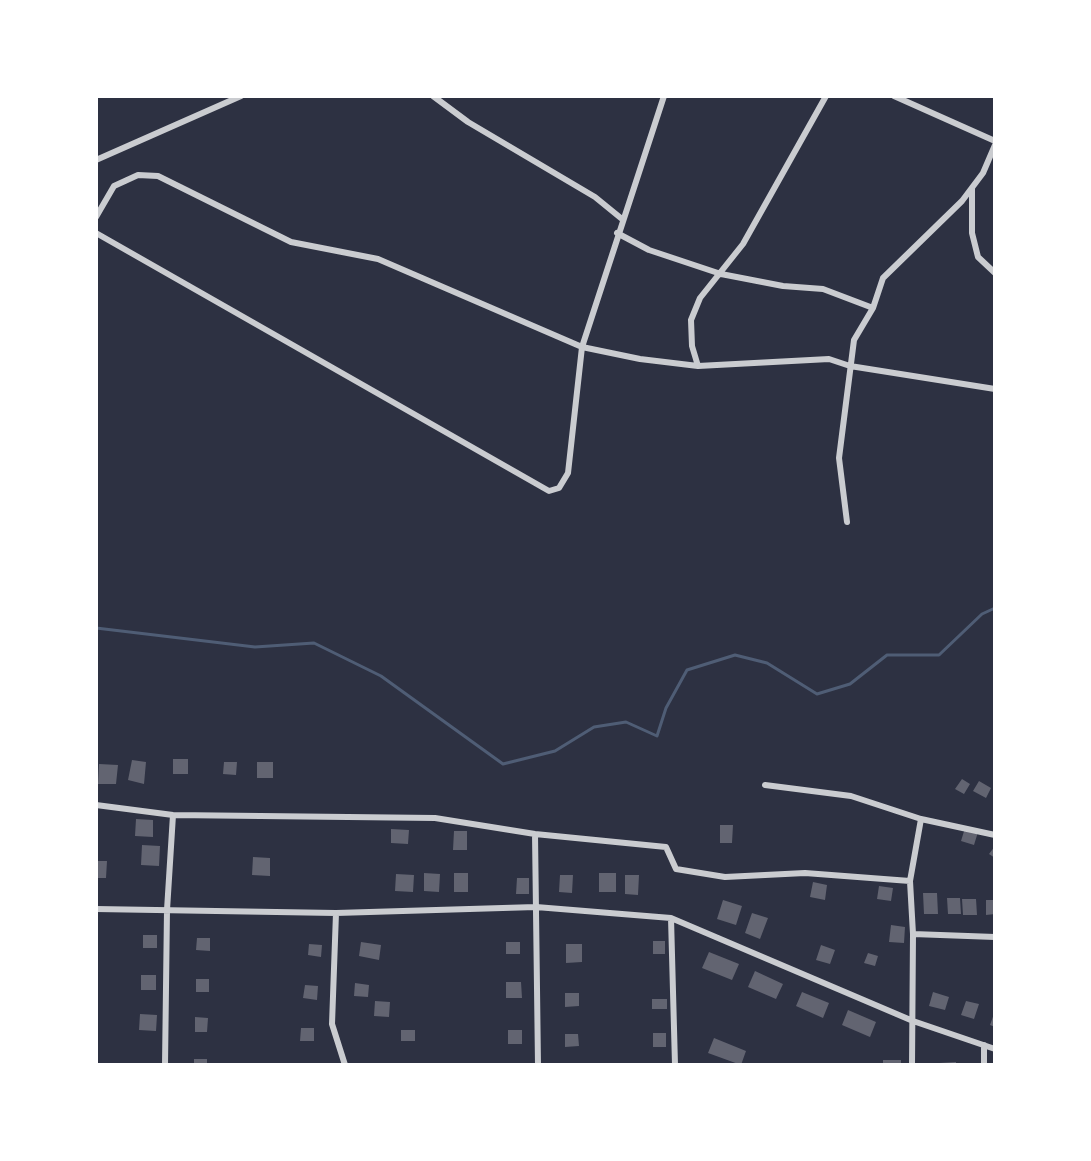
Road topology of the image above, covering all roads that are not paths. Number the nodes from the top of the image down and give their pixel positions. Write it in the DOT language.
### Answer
graph roads {
  1 [pos="241,96"];
  2 [pos="432,96"];
  3 [pos="664,96"];
  4 [pos="826,96"];
  5 [pos="894,96"];
  6 [pos="995,143"];
  7 [pos="96,160"];
  8 [pos="972,187"];
  9 [pos="96,217"];
  10 [pos="622,219"];
  11 [pos="96,233"];
  12 [pos="617,233"];
  13 [pos="995,273"];
  14 [pos="721,274"];
  15 [pos="873,308"];
  16 [pos="582,346"];
  17 [pos="698,366"];
  18 [pos="850,366"];
  19 [pos="995,389"];
  20 [pos="847,522"];
  21 [pos="765,785"];
  22 [pos="96,805"];
  23 [pos="173,815"];
  24 [pos="921,819"];
  25 [pos="536,834"];
  26 [pos="995,835"];
  27 [pos="910,881"];
  28 [pos="536,907"];
  29 [pos="96,909"];
  30 [pos="167,910"];
  31 [pos="336,913"];
  32 [pos="671,918"];
  33 [pos="913,934"];
  34 [pos="995,937"];
  35 [pos="913,1022"];
  36 [pos="984,1045"];
  37 [pos="995,1049"];
  38 [pos="165,1065"];
  39 [pos="345,1065"];
  40 [pos="538,1065"];
  41 [pos="675,1065"];
  42 [pos="912,1065"];
  43 [pos="984,1065"];
  1 -- 7 [label="street"];
  2 -- 10 [label="street"];
  3 -- 10 [label="street"];
  4 -- 14 [label="street"];
  5 -- 6 [label="street"];
  6 -- 8 [label="street"];
  8 -- 13 [label="street"];
  8 -- 15 [label="street"];
  9 -- 16 [label="street"];
  10 -- 12 [label="street"];
  11 -- 16 [label="street"];
  12 -- 14 [label="street"];
  12 -- 16 [label="street"];
  14 -- 15 [label="street"];
  14 -- 17 [label="street"];
  15 -- 18 [label="street"];
  16 -- 17 [label="street"];
  17 -- 18 [label="street"];
  18 -- 19 [label="street"];
  18 -- 20 [label="street"];
  21 -- 24 [label="street"];
  22 -- 23 [label="street"];
  23 -- 25 [label="street"];
  23 -- 30 [label="street"];
  24 -- 26 [label="street"];
  24 -- 27 [label="street"];
  25 -- 27 [label="street"];
  25 -- 28 [label="street"];
  27 -- 33 [label="street"];
  28 -- 31 [label="street"];
  28 -- 32 [label="street"];
  28 -- 40 [label="street"];
  29 -- 30 [label="street"];
  30 -- 31 [label="street"];
  30 -- 38 [label="street"];
  31 -- 39 [label="street"];
  32 -- 35 [label="street"];
  32 -- 41 [label="street"];
  33 -- 34 [label="street"];
  33 -- 35 [label="street"];
  35 -- 36 [label="street"];
  35 -- 42 [label="street"];
  36 -- 37 [label="street"];
  36 -- 43 [label="street"];
}
